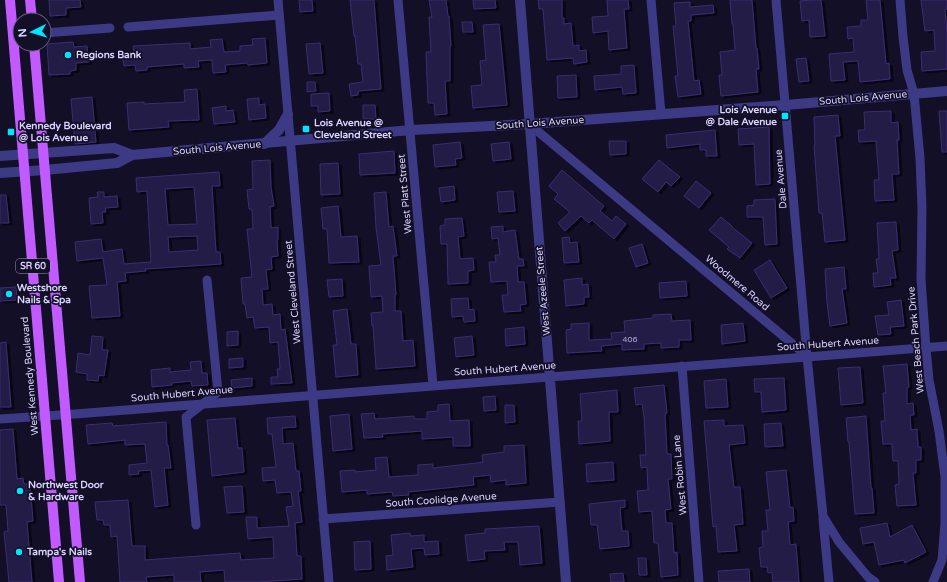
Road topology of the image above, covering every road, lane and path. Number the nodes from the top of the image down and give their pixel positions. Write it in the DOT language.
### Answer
graph roads {
  1 [pos="10,0"];
  2 [pos="30,0"];
  3 [pos="278,0"];
  4 [pos="398,0"];
  5 [pos="520,0"];
  6 [pos="651,0"];
  7 [pos="776,0"];
  8 [pos="900,0"];
  9 [pos="31,12"];
  10 [pos="279,15"];
  11 [pos="128,27"];
  12 [pos="110,28"];
  13 [pos="52,32"];
  14 [pos="35,52"];
  15 [pos="947,91"];
  16 [pos="914,94"];
  17 [pos="786,105"];
  18 [pos="288,114"];
  19 [pos="661,114"];
  20 [pos="530,124"];
  21 [pos="410,130"];
  22 [pos="290,142"];
  23 [pos="264,144"];
  24 [pos="43,153"];
  25 [pos="23,154"];
  26 [pos="132,155"];
  27 [pos="0,156"];
  28 [pos="45,170"];
  29 [pos="25,171"];
  30 [pos="0,173"];
  31 [pos="207,280"];
  32 [pos="947,346"];
  33 [pos="926,348"];
  34 [pos="807,356"];
  35 [pos="682,366"];
  36 [pos="550,377"];
  37 [pos="433,385"];
  38 [pos="313,395"];
  39 [pos="204,403"];
  40 [pos="45,415"];
  41 [pos="65,415"];
  42 [pos="0,419"];
  43 [pos="560,502"];
  44 [pos="823,516"];
  45 [pos="323,519"];
  46 [pos="196,525"];
  47 [pos="59,582"];
  48 [pos="80,582"];
  49 [pos="329,582"];
  50 [pos="566,582"];
  51 [pos="699,582"];
  52 [pos="829,582"];
  53 [pos="875,582"];
  54 [pos="933,582"];
  1 -- 25 [label="main road, West Kennedy Boulevard / SR 60"];
  2 -- 9 [label="main road"];
  3 -- 10 [label="street, West Cleveland Street"];
  4 -- 21 [label="street, West Platt Street"];
  5 -- 20 [label="street, West Azeele Street"];
  6 -- 19 [label="street"];
  7 -- 17 [label="street, Dale Avenue"];
  8 -- 16 [label="street, West Beach Park Drive"];
  10 -- 11 [label="street"];
  10 -- 18 [label="street, West Cleveland Street"];
  12 -- 13 [label="street"];
  14 -- 24 [label="main road, SR 60"];
  15 -- 16 [label="street, South Lois Avenue"];
  16 -- 17 [label="street, South Lois Avenue"];
  16 -- 33 [label="street, West Beach Park Drive"];
  17 -- 19 [label="street, South Lois Avenue"];
  17 -- 34 [label="street, Dale Avenue"];
  18 -- 22 [label="street, West Cleveland Street"];
  18 -- 23 [label="street"];
  19 -- 20 [label="street, South Lois Avenue"];
  20 -- 21 [label="street, South Lois Avenue"];
  20 -- 34 [label="street, Woodmere Road"];
  20 -- 36 [label="street, West Azeele Street"];
  21 -- 22 [label="street, South Lois Avenue"];
  21 -- 37 [label="street, West Platt Street"];
  22 -- 23 [label="street, South Lois Avenue"];
  22 -- 38 [label="street, West Cleveland Street"];
  23 -- 26 [label="street, South Lois Avenue"];
  24 -- 25 [label="street, South Lois Avenue"];
  24 -- 26 [label="street, South Lois Avenue"];
  24 -- 28 [label="main road, SR 60"];
  25 -- 27 [label="street, South Lois Avenue"];
  25 -- 29 [label="main road, West Kennedy Boulevard / SR 60"];
  26 -- 28 [label="street, South Lois Avenue"];
  28 -- 29 [label="street, South Lois Avenue"];
  28 -- 41 [label="main road, SR 60"];
  29 -- 30 [label="street, South Lois Avenue"];
  29 -- 40 [label="main road, West Kennedy Boulevard / SR 60"];
  31 -- 39 [label="street"];
  32 -- 33 [label="street, South Hubert Avenue"];
  33 -- 34 [label="street, South Hubert Avenue"];
  33 -- 54 [label="street, West Beach Park Drive"];
  34 -- 35 [label="street, South Hubert Avenue"];
  34 -- 44 [label="street"];
  35 -- 36 [label="street, South Hubert Avenue"];
  35 -- 51 [label="street, West Robin Lane"];
  36 -- 37 [label="street, South Hubert Avenue"];
  36 -- 43 [label="street, West Azeele Street"];
  37 -- 38 [label="street, South Hubert Avenue"];
  38 -- 39 [label="street, South Hubert Avenue"];
  38 -- 45 [label="street, West Cleveland Street"];
  39 -- 41 [label="street, South Hubert Avenue"];
  39 -- 46 [label="street"];
  40 -- 41 [label="street, South Hubert Avenue"];
  40 -- 42 [label="street, South Hubert Avenue"];
  40 -- 47 [label="main road, West Kennedy Boulevard / SR 60"];
  41 -- 48 [label="main road, SR 60"];
  43 -- 45 [label="street, South Coolidge Avenue"];
  43 -- 50 [label="street, West Azeele Street"];
  44 -- 52 [label="street"];
  44 -- 53 [label="street"];
  45 -- 49 [label="street, West Cleveland Street"];
}
